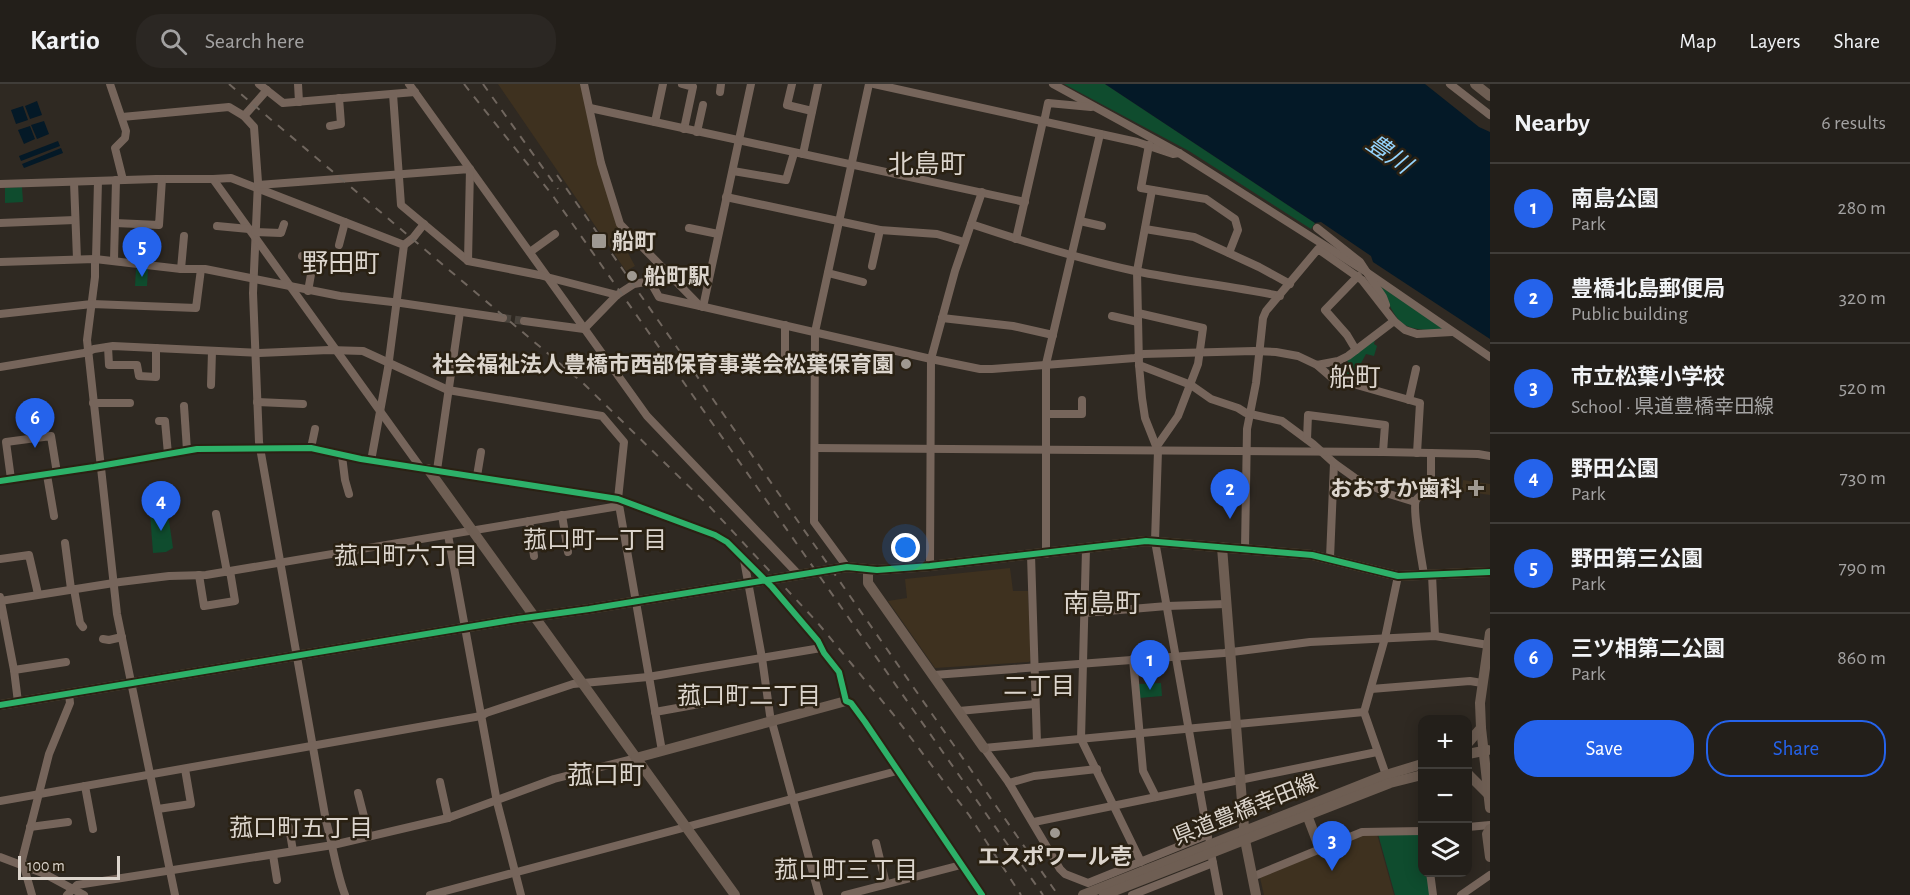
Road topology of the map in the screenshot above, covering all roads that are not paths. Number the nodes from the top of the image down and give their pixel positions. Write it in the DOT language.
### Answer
graph roads {
  1 [pos="110,84"];
  2 [pos="259,84"];
  3 [pos="298,84"];
  4 [pos="409,84"];
  5 [pos="584,84"];
  6 [pos="663,84"];
  7 [pos="682,84"];
  8 [pos="751,84"];
  9 [pos="792,84"];
  10 [pos="818,84"];
  11 [pos="869,84"];
  12 [pos="874,84"];
  13 [pos="1053,84"];
  14 [pos="1450,84"];
  15 [pos="1474,84"];
  16 [pos="908,88"];
  17 [pos="267,90"];
  18 [pos="415,92"];
  19 [pos="393,94"];
  20 [pos="1490,96"];
  21 [pos="339,99"];
  22 [pos="299,102"];
  23 [pos="703,105"];
  24 [pos="1095,107"];
  25 [pos="590,108"];
  26 [pos="812,111"];
  27 [pos="1490,115"];
  28 [pos="244,116"];
  29 [pos="122,117"];
  30 [pos="1044,121"];
  31 [pos="655,122"];
  32 [pos="330,126"];
  33 [pos="684,129"];
  34 [pos="697,132"];
  35 [pos="1100,134"];
  36 [pos="739,142"];
  37 [pos="1149,145"];
  38 [pos="1179,153"];
  39 [pos="798,154"];
  40 [pos="851,165"];
  41 [pos="470,169"];
  42 [pos="733,171"];
  43 [pos="399,174"];
  44 [pos="162,179"];
  45 [pos="213,179"];
  46 [pos="119,180"];
  47 [pos="98,181"];
  48 [pos="74,182"];
  49 [pos="0,184"];
  50 [pos="257,186"];
  51 [pos="1152,190"];
  52 [pos="982,192"];
  53 [pos="726,197"];
  54 [pos="1025,202"];
  55 [pos="75,220"];
  56 [pos="345,222"];
  57 [pos="839,222"];
  58 [pos="1080,222"];
  59 [pos="0,223"];
  60 [pos="115,223"];
  61 [pos="284,224"];
  62 [pos="424,224"];
  63 [pos="971,224"];
  64 [pos="217,226"];
  65 [pos="1102,226"];
  66 [pos="689,228"];
  67 [pos="1317,228"];
  68 [pos="880,230"];
  69 [pos="1145,230"];
  70 [pos="253,233"];
  71 [pos="555,234"];
  72 [pos="718,234"];
  73 [pos="184,236"];
  74 [pos="1016,239"];
  75 [pos="964,242"];
  76 [pos="339,245"];
  77 [pos="404,245"];
  78 [pos="530,252"];
  79 [pos="1229,253"];
  80 [pos="302,256"];
  81 [pos="1071,256"];
  82 [pos="77,259"];
  83 [pos="95,259"];
  84 [pos="114,260"];
  85 [pos="468,261"];
  86 [pos="0,262"];
  87 [pos="872,266"];
  88 [pos="663,268"];
  89 [pos="181,269"];
  90 [pos="201,269"];
  91 [pos="1137,271"];
  92 [pos="828,273"];
  93 [pos="1361,274"];
  94 [pos="547,277"];
  95 [pos="253,280"];
  96 [pos="650,281"];
  97 [pos="863,282"];
  98 [pos="1290,284"];
  99 [pos="291,287"];
  100 [pos="308,291"];
  101 [pos="617,295"];
  102 [pos="1280,296"];
  103 [pos="397,303"];
  104 [pos="92,304"];
  105 [pos="702,307"];
  106 [pos="460,312"];
  107 [pos="1138,313"];
  108 [pos="0,314"];
  109 [pos="1112,316"];
  110 [pos="503,318"];
  111 [pos="942,318"];
  112 [pos="524,321"];
  113 [pos="1394,321"];
  114 [pos="1138,322"];
  115 [pos="785,325"];
  116 [pos="584,329"];
  117 [pos="815,332"];
  118 [pos="1452,332"];
  119 [pos="1053,335"];
  120 [pos="108,347"];
  121 [pos="156,348"];
  122 [pos="336,350"];
  123 [pos="1356,350"];
  124 [pos="88,351"];
  125 [pos="212,351"];
  126 [pos="1259,352"];
  127 [pos="255,353"];
  128 [pos="1200,353"];
  129 [pos="1490,357"];
  130 [pos="931,358"];
  131 [pos="784,359"];
  132 [pos="1139,360"];
  133 [pos="389,362"];
  134 [pos="1046,364"];
  135 [pos="1317,365"];
  136 [pos="0,367"];
  137 [pos="1416,369"];
  138 [pos="1191,384"];
  139 [pos="211,385"];
  140 [pos="448,390"];
  141 [pos="1082,400"];
  142 [pos="1409,400"];
  143 [pos="257,402"];
  144 [pos="93,403"];
  145 [pos="130,403"];
  146 [pos="303,404"];
  147 [pos="184,406"];
  148 [pos="381,412"];
  149 [pos="1046,414"];
  150 [pos="1249,414"];
  151 [pos="159,422"];
  152 [pos="315,429"];
  153 [pos="1307,439"];
  154 [pos="260,448"];
  155 [pos="311,448"];
  156 [pos="815,448"];
  157 [pos="1157,448"];
  158 [pos="931,449"];
  159 [pos="187,450"];
  160 [pos="1047,450"];
  161 [pos="481,452"];
  162 [pos="1246,452"];
  163 [pos="1321,452"];
  164 [pos="1383,452"];
  165 [pos="1417,453"];
  166 [pos="1431,453"];
  167 [pos="168,454"];
  168 [pos="342,456"];
  169 [pos="1490,456"];
  170 [pos="371,461"];
  171 [pos="1334,463"];
  172 [pos="100,466"];
  173 [pos="429,469"];
  174 [pos="57,473"];
  175 [pos="47,475"];
  176 [pos="477,477"];
  177 [pos="10,479"];
  178 [pos="0,481"];
  179 [pos="349,494"];
  180 [pos="618,502"];
  181 [pos="1415,502"];
  182 [pos="216,514"];
  183 [pos="562,515"];
  184 [pos="54,516"];
  185 [pos="528,520"];
  186 [pos="471,530"];
  187 [pos="448,535"];
  188 [pos="1155,541"];
  189 [pos="65,543"];
  190 [pos="1222,547"];
  191 [pos="1086,549"];
  192 [pos="1245,549"];
  193 [pos="568,552"];
  194 [pos="1046,554"];
  195 [pos="1030,555"];
  196 [pos="534,556"];
  197 [pos="1330,558"];
  198 [pos="0,559"];
  199 [pos="744,559"];
  200 [pos="281,563"];
  201 [pos="930,566"];
  202 [pos="847,567"];
  203 [pos="868,570"];
  204 [pos="228,572"];
  205 [pos="1490,572"];
  206 [pos="798,574"];
  207 [pos="1428,575"];
  208 [pos="199,576"];
  209 [pos="1398,576"];
  210 [pos="765,580"];
  211 [pos="114,582"];
  212 [pos="748,583"];
  213 [pos="73,589"];
  214 [pos="38,594"];
  215 [pos="0,600"];
  216 [pos="636,602"];
  217 [pos="1226,604"];
  218 [pos="1167,606"];
  219 [pos="1084,613"];
  220 [pos="533,616"];
  221 [pos="82,627"];
  222 [pos="465,627"];
  223 [pos="1435,636"];
  224 [pos="122,637"];
  225 [pos="1385,638"];
  226 [pos="103,639"];
  227 [pos="1489,641"];
  228 [pos="821,648"];
  229 [pos="1231,652"];
  230 [pos="297,656"];
  231 [pos="1176,656"];
  232 [pos="762,658"];
  233 [pos="1133,659"];
  234 [pos="66,662"];
  235 [pos="1083,663"];
  236 [pos="1034,666"];
  237 [pos="14,670"];
  238 [pos="934,675"];
  239 [pos="648,677"];
  240 [pos="132,683"];
  241 [pos="582,683"];
  242 [pos="1482,683"];
  243 [pos="1371,689"];
  244 [pos="69,694"];
  245 [pos="846,701"];
  246 [pos="18,702"];
  247 [pos="705,703"];
  248 [pos="1035,704"];
  249 [pos="0,705"];
  250 [pos="959,711"];
  251 [pos="655,712"];
  252 [pos="1364,712"];
  253 [pos="481,716"];
  254 [pos="772,721"];
  255 [pos="1236,724"];
  256 [pos="1484,727"];
  257 [pos="1188,728"];
  258 [pos="1141,734"];
  259 [pos="1472,738"];
  260 [pos="1081,739"];
  261 [pos="1037,743"];
  262 [pos="313,745"];
  263 [pos="984,748"];
  264 [pos="1486,750"];
  265 [pos="662,751"];
  266 [pos="1377,752"];
  267 [pos="636,758"];
  268 [pos="1418,765"];
  269 [pos="1487,765"];
  270 [pos="1472,767"];
  271 [pos="185,769"];
  272 [pos="1096,770"];
  273 [pos="897,771"];
  274 [pos="151,774"];
  275 [pos="1386,775"];
  276 [pos="1418,776"];
  277 [pos="1472,778"];
  278 [pos="1240,780"];
  279 [pos="440,782"];
  280 [pos="1009,783"];
  281 [pos="85,786"];
  282 [pos="1198,789"];
  283 [pos="1489,791"];
  284 [pos="358,793"];
  285 [pos="39,794"];
  286 [pos="1156,797"];
  287 [pos="793,798"];
  288 [pos="0,801"];
  289 [pos="496,802"];
  290 [pos="1114,805"];
  291 [pos="158,808"];
  292 [pos="1490,808"];
  293 [pos="1307,815"];
  294 [pos="448,818"];
  295 [pos="68,822"];
  296 [pos="1034,822"];
  297 [pos="30,827"];
  298 [pos="290,827"];
  299 [pos="687,827"];
  300 [pos="1472,827"];
  301 [pos="1490,827"];
  302 [pos="93,829"];
  303 [pos="1418,831"];
  304 [pos="1245,835"];
  305 [pos="369,836"];
  306 [pos="876,843"];
  307 [pos="333,845"];
  308 [pos="1210,849"];
  309 [pos="1320,849"];
  310 [pos="293,851"];
  311 [pos="273,855"];
  312 [pos="0,857"];
  313 [pos="1490,857"];
  314 [pos="1142,862"];
  315 [pos="23,865"];
  316 [pos="961,865"];
  317 [pos="170,871"];
  318 [pos="515,872"];
  319 [pos="1490,875"];
  320 [pos="1252,877"];
  321 [pos="1431,877"];
  322 [pos="277,880"];
  323 [pos="886,884"];
  324 [pos="73,887"];
  325 [pos="1144,893"];
  326 [pos="32,895"];
  327 [pos="67,895"];
  328 [pos="84,895"];
  329 [pos="175,895"];
  330 [pos="345,895"];
  331 [pos="430,895"];
  332 [pos="521,895"];
  333 [pos="735,895"];
  334 [pos="819,895"];
  335 [pos="845,895"];
  336 [pos="982,895"];
  337 [pos="1083,895"];
  338 [pos="1104,895"];
  339 [pos="1132,895"];
  340 [pos="1218,895"];
  341 [pos="1256,895"];
  342 [pos="1433,895"];
  343 [pos="1461,895"];
  1 -- 29 [label="street"];
  2 -- 17 [label="street"];
  3 -- 22 [label="street"];
  4 -- 18 [label="street"];
  5 -- 25 [label="street"];
  6 -- 31 [label="street"];
  7 -- 33 [label="street"];
  8 -- 36 [label="street"];
  9 -- 26 [label="street"];
  10 -- 26 [label="street"];
  11 -- 40 [label="street"];
  12 -- 16 [label="street"];
  13 -- 24 [label="street"];
  14 -- 27 [label="street"];
  15 -- 20 [label="street"];
  16 -- 30 [label="street"];
  17 -- 22 [label="street"];
  17 -- 28 [label="street"];
  18 -- 19 [label="street"];
  18 -- 41 [label="street"];
  19 -- 21 [label="street"];
  19 -- 43 [label="street"];
  21 -- 22 [label="street"];
  21 -- 32 [label="street"];
  23 -- 34 [label="street"];
  24 -- 30 [label="street"];
  24 -- 38 [label="street"];
  25 -- 31 [label="street"];
  25 -- 88 [label="street"];
  26 -- 39 [label="street"];
  28 -- 29 [label="street"];
  28 -- 50 [label="street"];
  29 -- 46 [label="street"];
  30 -- 35 [label="street"];
  30 -- 54 [label="street"];
  31 -- 33 [label="street"];
  33 -- 34 [label="street"];
  34 -- 36 [label="street"];
  35 -- 37 [label="street"];
  35 -- 58 [label="street"];
  36 -- 39 [label="street"];
  36 -- 42 [label="street"];
  37 -- 38 [label="street"];
  37 -- 51 [label="street"];
  38 -- 93 [label="street"];
  39 -- 40 [label="street"];
  39 -- 42 [label="street"];
  40 -- 52 [label="street"];
  40 -- 57 [label="street"];
  41 -- 43 [label="street"];
  41 -- 78 [label="street"];
  41 -- 85 [label="street"];
  42 -- 53 [label="street"];
  43 -- 50 [label="street"];
  43 -- 62 [label="street"];
  44 -- 45 [label="street"];
  44 -- 46 [label="street"];
  44 -- 60 [label="street"];
  45 -- 50 [label="street"];
  45 -- 70 [label="street"];
  46 -- 47 [label="street"];
  46 -- 60 [label="street"];
  47 -- 48 [label="street"];
  47 -- 83 [label="street"];
  48 -- 49 [label="street"];
  48 -- 55 [label="street"];
  50 -- 56 [label="street"];
  50 -- 70 [label="street"];
  51 -- 69 [label="street"];
  51 -- 79 [label="street"];
  52 -- 54 [label="street"];
  52 -- 63 [label="street"];
  53 -- 57 [label="street"];
  53 -- 72 [label="street"];
  54 -- 74 [label="street"];
  55 -- 59 [label="street"];
  55 -- 82 [label="street"];
  56 -- 76 [label="street"];
  56 -- 77 [label="street"];
  57 -- 68 [label="street"];
  57 -- 92 [label="street"];
  58 -- 65 [label="street"];
  58 -- 81 [label="street"];
  60 -- 84 [label="street"];
  61 -- 70 [label="street"];
  62 -- 77 [label="street"];
  62 -- 85 [label="street"];
  63 -- 74 [label="street"];
  63 -- 75 [label="street"];
  64 -- 70 [label="street"];
  66 -- 72 [label="street"];
  67 -- 93 [label="street"];
  68 -- 75 [label="street"];
  68 -- 87 [label="street"];
  69 -- 79 [label="street"];
  69 -- 91 [label="street"];
  70 -- 95 [label="street"];
  70 -- 99 [label="street"];
  71 -- 78 [label="street"];
  72 -- 105 [label="street"];
  73 -- 89 [label="street"];
  74 -- 81 [label="street"];
  75 -- 111 [label="street"];
  77 -- 103 [label="street"];
  78 -- 94 [label="street"];
  79 -- 98 [label="street"];
  80 -- 100 [label="street"];
  81 -- 91 [label="street"];
  81 -- 119 [label="street"];
  82 -- 83 [label="street"];
  82 -- 86 [label="street"];
  83 -- 84 [label="street"];
  83 -- 104 [label="street"];
  84 -- 89 [label="street"];
  85 -- 94 [label="street"];
  88 -- 96 [label="street"];
  88 -- 105 [label="street"];
  89 -- 90 [label="street"];
  90 -- 95 [label="street"];
  90 -- 104 [label="street"];
  91 -- 102 [label="street"];
  91 -- 107 [label="street"];
  92 -- 97 [label="street"];
  92 -- 117 [label="street"];
  93 -- 98 [label="street"];
  93 -- 113 [label="street"];
  93 -- 118 [label="street"];
  93 -- 123 [label="street"];
  94 -- 101 [label="street"];
  94 -- 116 [label="street"];
  95 -- 99 [label="street"];
  95 -- 127 [label="street"];
  96 -- 101 [label="street"];
  96 -- 105 [label="street"];
  98 -- 102 [label="street"];
  99 -- 100 [label="street"];
  99 -- 122 [label="street"];
  100 -- 103 [label="street"];
  101 -- 116 [label="street"];
  102 -- 126 [label="street"];
  103 -- 106 [label="street"];
  103 -- 133 [label="street"];
  104 -- 108 [label="street"];
  104 -- 124 [label="street"];
  105 -- 115 [label="street"];
  106 -- 110 [label="street"];
  106 -- 140 [label="street"];
  107 -- 114 [label="street"];
  107 -- 128 [label="street"];
  109 -- 114 [label="street"];
  111 -- 119 [label="street"];
  111 -- 130 [label="street"];
  112 -- 116 [label="street"];
  113 -- 118 [label="street"];
  113 -- 123 [label="street"];
  114 -- 132 [label="street"];
  115 -- 117 [label="street"];
  115 -- 131 [label="street"];
  116 -- 206 [label="street"];
  117 -- 130 [label="street"];
  117 -- 156 [label="street"];
  118 -- 129 [label="street"];
  119 -- 134 [label="street"];
  120 -- 121 [label="street"];
  120 -- 121 [label="street"];
  120 -- 124 [label="street"];
  121 -- 125 [label="street"];
  122 -- 127 [label="street"];
  122 -- 133 [label="street"];
  122 -- 148 [label="street"];
  123 -- 135 [label="street"];
  124 -- 136 [label="street"];
  124 -- 144 [label="street"];
  125 -- 127 [label="street"];
  125 -- 139 [label="street"];
  126 -- 128 [label="street"];
  126 -- 135 [label="street"];
  126 -- 150 [label="street"];
  127 -- 143 [label="street"];
  128 -- 132 [label="street"];
  128 -- 138 [label="street"];
  130 -- 134 [label="street"];
  130 -- 158 [label="street"];
  132 -- 134 [label="street"];
  132 -- 138 [label="street"];
  132 -- 157 [label="street"];
  133 -- 140 [label="street"];
  133 -- 148 [label="street"];
  134 -- 149 [label="street"];
  135 -- 142 [label="street"];
  137 -- 142 [label="street"];
  138 -- 150 [label="street"];
  138 -- 157 [label="street"];
  140 -- 173 [label="street"];
  140 -- 180 [label="street"];
  141 -- 149 [label="street"];
  142 -- 165 [label="street"];
  143 -- 146 [label="street"];
  143 -- 154 [label="street"];
  144 -- 145 [label="street"];
  144 -- 172 [label="street"];
  147 -- 159 [label="street"];
  148 -- 170 [label="street"];
  148 -- 173 [label="street"];
  149 -- 160 [label="street"];
  150 -- 153 [label="street"];
  150 -- 162 [label="street"];
  151 -- 167 [label="street"];
  152 -- 155 [label="street"];
  153 -- 163 [label="street"];
  153 -- 164 [label="street"];
  154 -- 155 [label="street"];
  154 -- 159 [label="street"];
  154 -- 200 [label="street"];
  155 -- 168 [label="street"];
  156 -- 158 [label="street"];
  156 -- 202 [label="street"];
  157 -- 160 [label="street"];
  157 -- 162 [label="street"];
  157 -- 188 [label="street"];
  158 -- 160 [label="street"];
  158 -- 201 [label="street"];
  159 -- 167 [label="street"];
  160 -- 194 [label="street"];
  161 -- 176 [label="street"];
  162 -- 163 [label="street"];
  162 -- 192 [label="street"];
  163 -- 164 [label="street"];
  163 -- 171 [label="street"];
  164 -- 165 [label="street"];
  165 -- 166 [label="street"];
  166 -- 169 [label="street"];
  166 -- 181 [label="street"];
  167 -- 172 [label="street"];
  168 -- 170 [label="street"];
  168 -- 179 [label="street"];
  170 -- 173 [label="street"];
  171 -- 181 [label="street"];
  171 -- 197 [label="street"];
  172 -- 174 [label="street"];
  172 -- 211 [label="street"];
  173 -- 176 [label="street"];
  173 -- 186 [label="street"];
  174 -- 175 [label="street"];
  174 -- 177 [label="street"];
  175 -- 177 [label="street"];
  175 -- 184 [label="street"];
  176 -- 180 [label="street"];
  177 -- 178 [label="street"];
  180 -- 183 [label="street"];
  180 -- 199 [label="street"];
  180 -- 216 [label="street"];
  181 -- 207 [label="street"];
  182 -- 204 [label="street"];
  183 -- 185 [label="street"];
  183 -- 193 [label="street"];
  185 -- 186 [label="street"];
  185 -- 196 [label="street"];
  186 -- 187 [label="street"];
  186 -- 220 [label="street"];
  187 -- 200 [label="street"];
  187 -- 222 [label="street"];
  188 -- 190 [label="street"];
  188 -- 191 [label="street"];
  188 -- 218 [label="street"];
  189 -- 213 [label="street"];
  190 -- 192 [label="street"];
  190 -- 217 [label="street"];
  191 -- 194 [label="street"];
  191 -- 219 [label="street"];
  192 -- 197 [label="street"];
  194 -- 195 [label="street"];
  195 -- 201 [label="street"];
  195 -- 236 [label="street"];
  197 -- 209 [label="street"];
  198 -- 214 [label="street"];
  199 -- 210 [label="street"];
  199 -- 212 [label="street"];
  200 -- 204 [label="street"];
  200 -- 230 [label="street"];
  201 -- 203 [label="street"];
  202 -- 203 [label="street"];
  202 -- 206 [label="street"];
  203 -- 238 [label="street"];
  204 -- 208 [label="street"];
  204 -- 208 [label="street"];
  205 -- 207 [label="street"];
  206 -- 210 [label="street"];
  207 -- 209 [label="street"];
  207 -- 223 [label="street"];
  208 -- 211 [label="street"];
  209 -- 225 [label="street"];
  210 -- 212 [label="street"];
  210 -- 228 [label="street"];
  211 -- 213 [label="street"];
  211 -- 224 [label="street"];
  212 -- 216 [label="street"];
  212 -- 232 [label="street"];
  213 -- 214 [label="street"];
  213 -- 221 [label="street"];
  214 -- 215 [label="street"];
  215 -- 237 [label="street"];
  216 -- 220 [label="street"];
  216 -- 239 [label="street"];
  217 -- 218 [label="street"];
  217 -- 229 [label="street"];
  218 -- 219 [label="street"];
  218 -- 231 [label="street"];
  219 -- 235 [label="street"];
  220 -- 222 [label="street"];
  220 -- 241 [label="street"];
  222 -- 230 [label="street"];
  222 -- 253 [label="street"];
  223 -- 225 [label="street"];
  223 -- 227 [label="street"];
  224 -- 226 [label="street"];
  224 -- 240 [label="street"];
  225 -- 229 [label="street"];
  225 -- 243 [label="street"];
  227 -- 242 [label="street"];
  228 -- 232 [label="street"];
  228 -- 245 [label="street"];
  229 -- 231 [label="street"];
  229 -- 255 [label="street"];
  230 -- 240 [label="street"];
  230 -- 262 [label="street"];
  231 -- 233 [label="street"];
  231 -- 257 [label="street"];
  232 -- 239 [label="street"];
  232 -- 254 [label="street"];
  233 -- 235 [label="street"];
  233 -- 258 [label="street"];
  234 -- 237 [label="street"];
  235 -- 236 [label="street"];
  235 -- 260 [label="street"];
  236 -- 238 [label="street"];
  236 -- 248 [label="street"];
  237 -- 246 [label="street"];
  238 -- 250 [label="street"];
  239 -- 241 [label="street"];
  239 -- 251 [label="street"];
  240 -- 244 [label="street"];
  240 -- 274 [label="street"];
  241 -- 253 [label="street"];
  241 -- 267 [label="street"];
  242 -- 243 [label="street"];
  242 -- 256 [label="street"];
  243 -- 252 [label="street"];
  244 -- 246 [label="street"];
  244 -- 285 [label="street"];
  245 -- 254 [label="street"];
  245 -- 273 [label="street"];
  246 -- 249 [label="street"];
  247 -- 251 [label="street"];
  248 -- 250 [label="street"];
  248 -- 261 [label="street"];
  250 -- 263 [label="street"];
  251 -- 265 [label="street"];
  252 -- 255 [label="street"];
  252 -- 266 [label="street"];
  253 -- 262 [label="street"];
  253 -- 289 [label="street"];
  254 -- 265 [label="street"];
  254 -- 287 [label="street"];
  255 -- 257 [label="street"];
  255 -- 278 [label="street"];
  256 -- 259 [label="street"];
  256 -- 264 [label="street"];
  257 -- 258 [label="street"];
  257 -- 282 [label="street"];
  258 -- 260 [label="street"];
  258 -- 286 [label="street"];
  260 -- 261 [label="street"];
  260 -- 272 [label="street"];
  261 -- 263 [label="street"];
  262 -- 271 [label="street"];
  262 -- 307 [label="street"];
  263 -- 280 [label="street"];
  264 -- 269 [label="street"];
  265 -- 267 [label="street"];
  266 -- 275 [label="street"];
  266 -- 278 [label="street"];
  267 -- 289 [label="street"];
  267 -- 299 [label="street"];
  268 -- 275 [label="street, 県道豊橋幸田線"];
  269 -- 270 [label="street"];
  269 -- 283 [label="street"];
  271 -- 274 [label="street"];
  271 -- 291 [label="street"];
  272 -- 280 [label="street"];
  272 -- 290 [label="street"];
  273 -- 287 [label="street"];
  273 -- 316 [label="street"];
  274 -- 281 [label="street"];
  274 -- 291 [label="street"];
  275 -- 304 [label="street, 県道豊橋幸田線"];
  276 -- 293 [label="street, 県道豊橋幸田線"];
  277 -- 283 [label="street"];
  278 -- 282 [label="street"];
  278 -- 304 [label="street"];
  279 -- 294 [label="street"];
  280 -- 296 [label="street"];
  281 -- 285 [label="street"];
  281 -- 302 [label="street"];
  282 -- 286 [label="street"];
  282 -- 308 [label="street"];
  283 -- 292 [label="street"];
  284 -- 305 [label="street"];
  285 -- 288 [label="street"];
  285 -- 297 [label="street"];
  286 -- 290 [label="street"];
  287 -- 299 [label="street"];
  287 -- 334 [label="street"];
  289 -- 294 [label="street"];
  289 -- 318 [label="street"];
  290 -- 296 [label="street"];
  290 -- 314 [label="street"];
  291 -- 317 [label="street"];
  293 -- 304 [label="street, 県道豊橋幸田線"];
  293 -- 309 [label="street"];
  294 -- 305 [label="street"];
  295 -- 297 [label="street"];
  296 -- 314 [label="street"];
  297 -- 315 [label="street"];
  298 -- 310 [label="street"];
  299 -- 318 [label="street"];
  299 -- 333 [label="street"];
  300 -- 301 [label="street"];
  301 -- 313 [label="street"];
  303 -- 309 [label="street"];
  304 -- 308 [label="street, 県道豊橋幸田線"];
  304 -- 320 [label="street"];
  305 -- 307 [label="street"];
  306 -- 323 [label="street"];
  307 -- 310 [label="street"];
  307 -- 330 [label="street"];
  308 -- 314 [label="street"];
  308 -- 325 [label="street"];
  308 -- 337 [label="street, 県道豊橋幸田線"];
  308 -- 338 [label="street, 県道豊橋幸田線"];
  308 -- 340 [label="street"];
  309 -- 320 [label="street"];
  310 -- 311 [label="street"];
  311 -- 317 [label="street"];
  311 -- 322 [label="street"];
  312 -- 315 [label="street"];
  315 -- 324 [label="street"];
  315 -- 326 [label="street"];
  316 -- 323 [label="street"];
  316 -- 336 [label="street"];
  317 -- 324 [label="street"];
  317 -- 329 [label="street"];
  318 -- 331 [label="street"];
  318 -- 332 [label="street"];
  319 -- 343 [label="street"];
  320 -- 341 [label="street"];
  321 -- 342 [label="street"];
  323 -- 335 [label="street"];
  324 -- 327 [label="street"];
  324 -- 328 [label="street"];
  325 -- 339 [label="street"];
}
